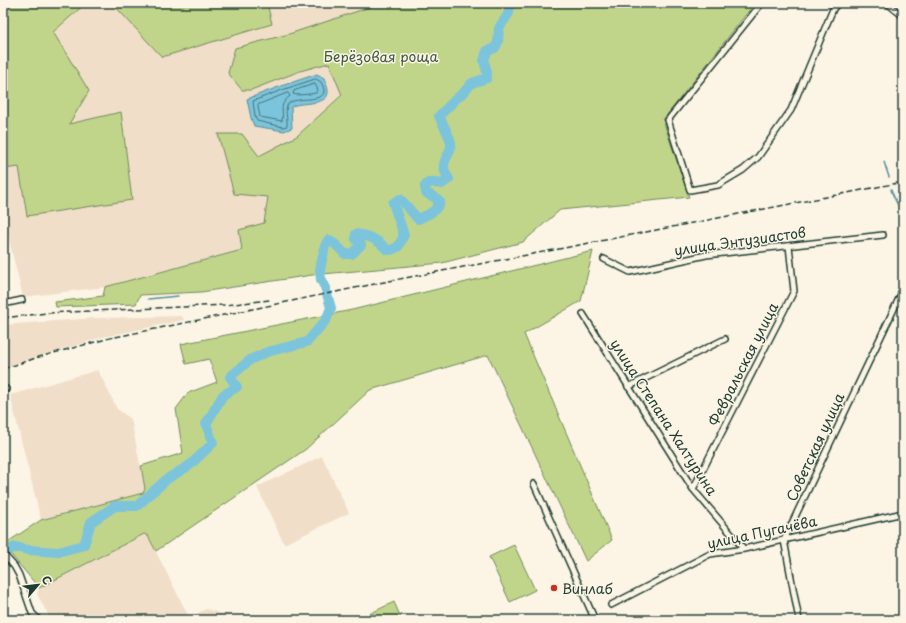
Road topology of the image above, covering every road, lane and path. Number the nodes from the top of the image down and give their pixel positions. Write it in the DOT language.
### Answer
graph roads {
  1 [pos="838,3"];
  2 [pos="887,3"];
  3 [pos="761,4"];
  4 [pos="903,16"];
  5 [pos="883,235"];
  6 [pos="789,246"];
  7 [pos="604,259"];
  8 [pos="903,290"];
  9 [pos="22,300"];
  10 [pos="3,304"];
  11 [pos="583,314"];
  12 [pos="725,340"];
  13 [pos="628,387"];
  14 [pos="534,484"];
  15 [pos="693,489"];
  16 [pos="903,513"];
  17 [pos="784,540"];
  18 [pos="744,549"];
  19 [pos="3,554"];
  20 [pos="611,605"];
  21 [pos="39,620"];
  22 [pos="595,620"];
  23 [pos="798,620"];
  1 -- 3 [label="street"];
  2 -- 4 [label="street"];
  5 -- 6 [label="street, улица Энтузиастов"];
  6 -- 7 [label="street, улица Энтузиастов"];
  6 -- 15 [label="street, Февральская улица"];
  8 -- 17 [label="street, Советская улица"];
  9 -- 10 [label="street"];
  11 -- 13 [label="street, улица Степана Халтурина"];
  12 -- 13 [label="street"];
  13 -- 15 [label="street, улица Степана Халтурина"];
  14 -- 22 [label="street"];
  15 -- 18 [label="street, улица Степана Халтурина"];
  16 -- 17 [label="street, улица Пугачёва"];
  17 -- 18 [label="street, улица Пугачёва"];
  17 -- 23 [label="street"];
  18 -- 20 [label="street, улица Пугачёва"];
  19 -- 21 [label="street"];
}
